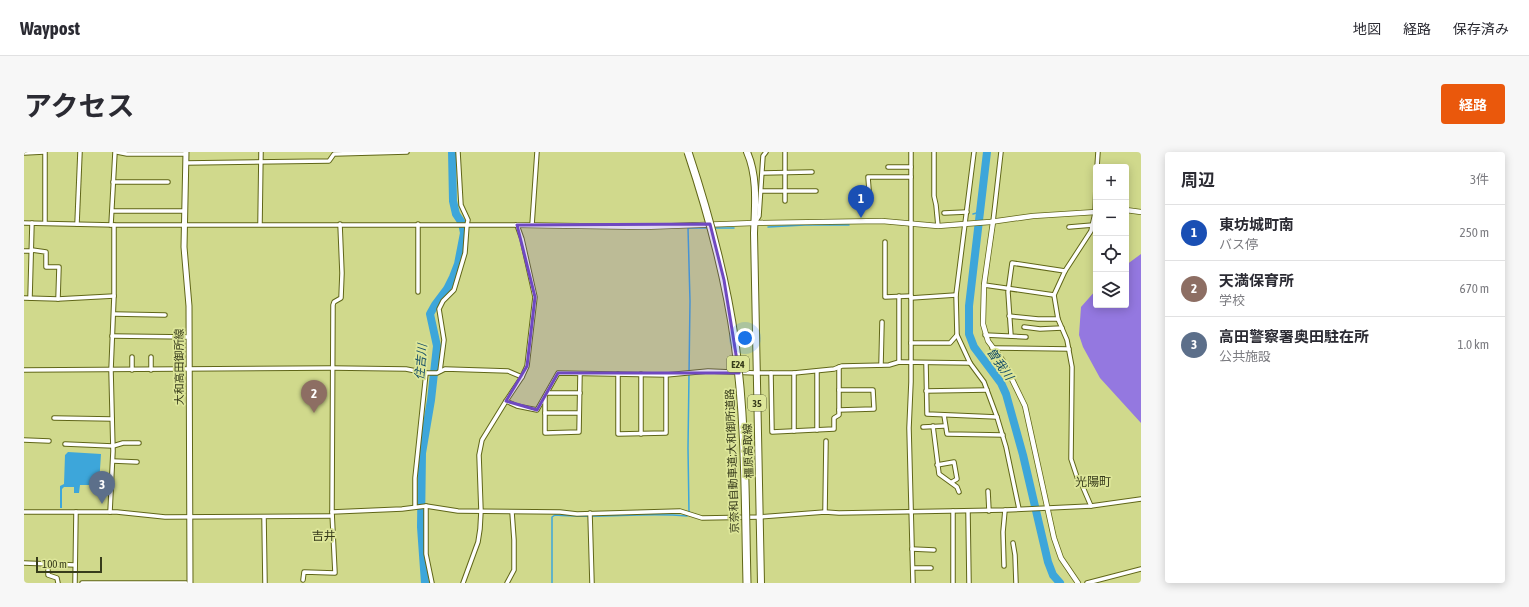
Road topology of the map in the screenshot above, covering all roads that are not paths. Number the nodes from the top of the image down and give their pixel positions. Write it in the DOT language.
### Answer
graph roads {
  1 [pos="44,152"];
  2 [pos="80,152"];
  3 [pos="116,152"];
  4 [pos="261,152"];
  5 [pos="407,152"];
  6 [pos="458,152"];
  7 [pos="537,152"];
  8 [pos="688,152"];
  9 [pos="747,152"];
  10 [pos="766,152"];
  11 [pos="785,152"];
  12 [pos="911,152"];
  13 [pos="934,152"];
  14 [pos="974,152"];
  15 [pos="1001,152"];
  16 [pos="1098,152"];
  17 [pos="24,153"];
  18 [pos="186,153"];
  19 [pos="261,162"];
  20 [pos="186,163"];
  21 [pos="1097,164"];
  22 [pos="888,167"];
  23 [pos="911,167"];
  24 [pos="785,172"];
  25 [pos="812,172"];
  26 [pos="763,173"];
  27 [pos="911,177"];
  28 [pos="113,182"];
  29 [pos="168,182"];
  30 [pos="868,190"];
  31 [pos="761,191"];
  32 [pos="785,191"];
  33 [pos="816,191"];
  34 [pos="785,201"];
  35 [pos="1129,210"];
  36 [pos="112,211"];
  37 [pos="184,211"];
  38 [pos="944,212"];
  39 [pos="967,212"];
  40 [pos="1141,212"];
  41 [pos="1093,213"];
  42 [pos="991,222"];
  43 [pos="24,223"];
  44 [pos="32,223"];
  45 [pos="45,223"];
  46 [pos="754,223"];
  47 [pos="912,223"];
  48 [pos="77,224"];
  49 [pos="260,224"];
  50 [pos="340,224"];
  51 [pos="418,224"];
  52 [pos="966,224"];
  53 [pos="112,225"];
  54 [pos="184,225"];
  55 [pos="467,225"];
  56 [pos="517,225"];
  57 [pos="532,225"];
  58 [pos="1093,225"];
  59 [pos="938,226"];
  60 [pos="1068,227"];
  61 [pos="886,242"];
  62 [pos="32,250"];
  63 [pos="24,251"];
  64 [pos="1065,271"];
  65 [pos="984,285"];
  66 [pos="1008,288"];
  67 [pos="418,292"];
  68 [pos="956,295"];
  69 [pos="1054,295"];
  70 [pos="114,296"];
  71 [pos="899,296"];
  72 [pos="911,297"];
  73 [pos="24,298"];
  74 [pos="30,298"];
  75 [pos="58,299"];
  76 [pos="114,314"];
  77 [pos="165,315"];
  78 [pos="1010,316"];
  79 [pos="1058,319"];
  80 [pos="882,322"];
  81 [pos="1024,327"];
  82 [pos="1062,328"];
  83 [pos="957,335"];
  84 [pos="985,335"];
  85 [pos="112,336"];
  86 [pos="1011,336"];
  87 [pos="189,337"];
  88 [pos="1026,337"];
  89 [pos="911,343"];
  90 [pos="992,348"];
  91 [pos="1069,349"];
  92 [pos="132,357"];
  93 [pos="151,357"];
  94 [pos="899,362"];
  95 [pos="911,363"];
  96 [pos="926,363"];
  97 [pos="970,363"];
  98 [pos="881,365"];
  99 [pos="839,367"];
  100 [pos="332,368"];
  101 [pos="24,370"];
  102 [pos="111,370"];
  103 [pos="132,370"];
  104 [pos="151,370"];
  105 [pos="190,370"];
  106 [pos="440,371"];
  107 [pos="817,371"];
  108 [pos="426,373"];
  109 [pos="756,373"];
  110 [pos="771,373"];
  111 [pos="794,373"];
  112 [pos="580,374"];
  113 [pos="618,374"];
  114 [pos="642,374"];
  115 [pos="666,375"];
  116 [pos="522,377"];
  117 [pos="839,390"];
  118 [pos="987,390"];
  119 [pos="926,391"];
  120 [pos="580,393"];
  121 [pos="546,395"];
  122 [pos="506,401"];
  123 [pos="839,410"];
  124 [pos="545,413"];
  125 [pos="579,413"];
  126 [pos="944,415"];
  127 [pos="997,417"];
  128 [pos="54,418"];
  129 [pos="112,418"];
  130 [pos="933,426"];
  131 [pos="944,426"];
  132 [pos="923,427"];
  133 [pos="817,430"];
  134 [pos="794,431"];
  135 [pos="641,434"];
  136 [pos="1003,435"];
  137 [pos="24,440"];
  138 [pos="49,441"];
  139 [pos="826,441"];
  140 [pos="139,443"];
  141 [pos="65,444"];
  142 [pos="113,446"];
  143 [pos="113,461"];
  144 [pos="137,462"];
  145 [pos="937,465"];
  146 [pos="952,482"];
  147 [pos="988,491"];
  148 [pos="959,492"];
  149 [pos="1141,499"];
  150 [pos="426,506"];
  151 [pos="1091,506"];
  152 [pos="414,508"];
  153 [pos="1046,508"];
  154 [pos="1020,509"];
  155 [pos="1005,510"];
  156 [pos="481,511"];
  157 [pos="989,511"];
  158 [pos="24,512"];
  159 [pos="76,512"];
  160 [pos="110,512"];
  161 [pos="512,512"];
  162 [pos="825,512"];
  163 [pos="911,512"];
  164 [pos="953,512"];
  165 [pos="968,512"];
  166 [pos="332,514"];
  167 [pos="590,515"];
  168 [pos="190,517"];
  169 [pos="264,517"];
  170 [pos="760,517"];
  171 [pos="1013,543"];
  172 [pos="912,549"];
  173 [pos="934,550"];
  174 [pos="24,563"];
  175 [pos="48,564"];
  176 [pos="75,565"];
  177 [pos="1004,566"];
  178 [pos="913,568"];
  179 [pos="931,568"];
  180 [pos="1141,569"];
  181 [pos="303,580"];
  182 [pos="58,583"];
  183 [pos="75,583"];
  184 [pos="82,583"];
  185 [pos="186,583"];
  186 [pos="190,583"];
  187 [pos="265,583"];
  188 [pos="432,583"];
  189 [pos="463,583"];
  190 [pos="507,583"];
  191 [pos="592,583"];
  192 [pos="747,583"];
  193 [pos="761,583"];
  194 [pos="913,583"];
  195 [pos="953,583"];
  196 [pos="969,583"];
  197 [pos="1016,583"];
  198 [pos="1078,583"];
  199 [pos="1087,583"];
  1 -- 17 [label="street"];
  1 -- 45 [label="street"];
  2 -- 48 [label="street"];
  3 -- 18 [label="street"];
  3 -- 28 [label="street"];
  4 -- 19 [label="street"];
  5 -- 19 [label="street"];
  6 -- 55 [label="street"];
  7 -- 57 [label="street"];
  8 -- 192 [label="highway, 京奈和自動車道;大和御所道路 / E24, bridge"];
  9 -- 46 [label="main road, 橿原高取線 / 35"];
  10 -- 26 [label="street"];
  11 -- 24 [label="street"];
  12 -- 23 [label="street"];
  13 -- 59 [label="street"];
  14 -- 39 [label="street"];
  15 -- 42 [label="street"];
  16 -- 21 [label="street"];
  18 -- 20 [label="main road, 大和高田御所線"];
  19 -- 20 [label="street"];
  19 -- 49 [label="street"];
  20 -- 37 [label="main road, 大和高田御所線"];
  22 -- 23 [label="street"];
  23 -- 27 [label="street"];
  24 -- 25 [label="street"];
  24 -- 26 [label="street"];
  24 -- 32 [label="street"];
  26 -- 31 [label="street"];
  27 -- 30 [label="street"];
  27 -- 47 [label="street"];
  28 -- 29 [label="street"];
  28 -- 36 [label="street"];
  31 -- 32 [label="street"];
  31 -- 46 [label="street"];
  32 -- 33 [label="street"];
  32 -- 34 [label="street"];
  35 -- 40 [label="street"];
  36 -- 37 [label="street"];
  36 -- 53 [label="street"];
  37 -- 54 [label="main road, 大和高田御所線"];
  38 -- 39 [label="street"];
  39 -- 52 [label="street"];
  41 -- 42 [label="street"];
  42 -- 52 [label="street"];
  42 -- 65 [label="street"];
  43 -- 44 [label="street"];
  44 -- 45 [label="street"];
  44 -- 62 [label="street"];
  45 -- 48 [label="street"];
  46 -- 47 [label="street"];
  46 -- 57 [label="street"];
  46 -- 109 [label="main road, 橿原高取線 / 35"];
  47 -- 59 [label="street"];
  47 -- 72 [label="street"];
  48 -- 53 [label="street"];
  49 -- 50 [label="street"];
  49 -- 54 [label="street"];
  50 -- 51 [label="street"];
  50 -- 100 [label="street"];
  51 -- 55 [label="street"];
  51 -- 67 [label="street"];
  52 -- 59 [label="street"];
  52 -- 68 [label="street"];
  53 -- 54 [label="street"];
  53 -- 70 [label="street"];
  54 -- 87 [label="main road, 大和高田御所線"];
  55 -- 56 [label="street"];
  55 -- 106 [label="street"];
  56 -- 57 [label="street"];
  56 -- 116 [label="street"];
  58 -- 60 [label="street"];
  58 -- 64 [label="street"];
  61 -- 71 [label="street"];
  62 -- 63 [label="street"];
  62 -- 74 [label="street"];
  62 -- 75 [label="street"];
  64 -- 66 [label="street"];
  64 -- 69 [label="street"];
  65 -- 66 [label="street"];
  65 -- 84 [label="street"];
  66 -- 69 [label="street"];
  66 -- 78 [label="street"];
  68 -- 72 [label="street"];
  68 -- 83 [label="street"];
  69 -- 79 [label="street"];
  70 -- 75 [label="street"];
  70 -- 76 [label="street"];
  71 -- 72 [label="street"];
  71 -- 94 [label="street"];
  72 -- 89 [label="street"];
  73 -- 74 [label="street"];
  74 -- 75 [label="street"];
  76 -- 77 [label="street"];
  76 -- 85 [label="street"];
  78 -- 79 [label="street"];
  78 -- 86 [label="street"];
  79 -- 82 [label="street"];
  80 -- 98 [label="street"];
  81 -- 82 [label="street"];
  82 -- 91 [label="street"];
  83 -- 89 [label="street"];
  83 -- 97 [label="street"];
  84 -- 86 [label="street"];
  84 -- 90 [label="street"];
  85 -- 87 [label="street"];
  85 -- 102 [label="street"];
  86 -- 88 [label="street"];
  87 -- 105 [label="main road, 大和高田御所線"];
  89 -- 95 [label="street"];
  90 -- 91 [label="street"];
  90 -- 153 [label="street"];
  91 -- 151 [label="street"];
  92 -- 103 [label="street"];
  93 -- 104 [label="street"];
  94 -- 95 [label="street"];
  94 -- 98 [label="street"];
  95 -- 96 [label="street"];
  95 -- 163 [label="street"];
  96 -- 97 [label="street"];
  96 -- 119 [label="street"];
  97 -- 118 [label="street"];
  98 -- 99 [label="street"];
  99 -- 107 [label="street"];
  99 -- 117 [label="street"];
  100 -- 105 [label="street"];
  100 -- 108 [label="street"];
  100 -- 166 [label="street"];
  101 -- 102 [label="street"];
  102 -- 103 [label="street"];
  102 -- 129 [label="street"];
  103 -- 104 [label="street"];
  104 -- 105 [label="street"];
  105 -- 168 [label="main road, 大和高田御所線"];
  106 -- 108 [label="street"];
  106 -- 116 [label="street"];
  107 -- 111 [label="street"];
  107 -- 133 [label="street"];
  108 -- 152 [label="street"];
  109 -- 110 [label="street"];
  109 -- 115 [label="street"];
  109 -- 170 [label="main road, 橿原高取線 / 35"];
  110 -- 111 [label="street"];
  110 -- 134 [label="street"];
  111 -- 134 [label="street"];
  112 -- 113 [label="street"];
  112 -- 120 [label="street"];
  112 -- 121 [label="street"];
  113 -- 114 [label="street"];
  113 -- 135 [label="street"];
  114 -- 115 [label="street"];
  114 -- 135 [label="street"];
  115 -- 135 [label="street"];
  116 -- 122 [label="street"];
  117 -- 123 [label="street"];
  117 -- 123 [label="street"];
  118 -- 119 [label="street"];
  118 -- 127 [label="street"];
  119 -- 126 [label="street"];
  120 -- 121 [label="street"];
  120 -- 125 [label="street"];
  121 -- 122 [label="street"];
  121 -- 124 [label="street"];
  122 -- 156 [label="street"];
  123 -- 133 [label="street"];
  124 -- 125 [label="street"];
  124 -- 125 [label="street"];
  126 -- 127 [label="street"];
  126 -- 131 [label="street"];
  127 -- 136 [label="street"];
  128 -- 129 [label="street"];
  129 -- 142 [label="street"];
  130 -- 131 [label="street"];
  130 -- 132 [label="street"];
  130 -- 145 [label="street"];
  131 -- 136 [label="street"];
  133 -- 134 [label="street"];
  136 -- 154 [label="street"];
  137 -- 138 [label="street"];
  139 -- 162 [label="street"];
  140 -- 142 [label="street"];
  141 -- 142 [label="street"];
  142 -- 143 [label="street"];
  143 -- 144 [label="street"];
  143 -- 160 [label="street"];
  145 -- 146 [label="street"];
  145 -- 146 [label="street"];
  146 -- 148 [label="street"];
  147 -- 157 [label="street"];
  149 -- 151 [label="street"];
  150 -- 152 [label="street"];
  150 -- 156 [label="street"];
  150 -- 188 [label="street"];
  151 -- 153 [label="street"];
  152 -- 166 [label="street"];
  153 -- 154 [label="street"];
  153 -- 198 [label="street"];
  154 -- 155 [label="street"];
  155 -- 157 [label="street"];
  155 -- 177 [label="street"];
  156 -- 161 [label="street"];
  156 -- 189 [label="street"];
  157 -- 165 [label="street"];
  158 -- 159 [label="street"];
  159 -- 160 [label="street"];
  159 -- 176 [label="street"];
  160 -- 168 [label="street"];
  161 -- 167 [label="street"];
  161 -- 190 [label="street"];
  162 -- 163 [label="street"];
  162 -- 170 [label="street"];
  163 -- 164 [label="street"];
  163 -- 172 [label="street"];
  164 -- 165 [label="street"];
  164 -- 195 [label="street"];
  165 -- 196 [label="street"];
  166 -- 169 [label="street"];
  166 -- 181 [label="street"];
  167 -- 170 [label="street"];
  167 -- 191 [label="street"];
  168 -- 169 [label="street"];
  168 -- 186 [label="main road, 大和高田御所線"];
  169 -- 187 [label="street"];
  170 -- 193 [label="main road, 橿原高取線 / 35"];
  171 -- 197 [label="street"];
  172 -- 173 [label="street"];
  172 -- 178 [label="street"];
  174 -- 175 [label="street"];
  175 -- 176 [label="street"];
  175 -- 182 [label="street"];
  176 -- 183 [label="street"];
  178 -- 179 [label="street"];
  178 -- 194 [label="street"];
  180 -- 199 [label="street"];
  184 -- 185 [label="street"];
}
